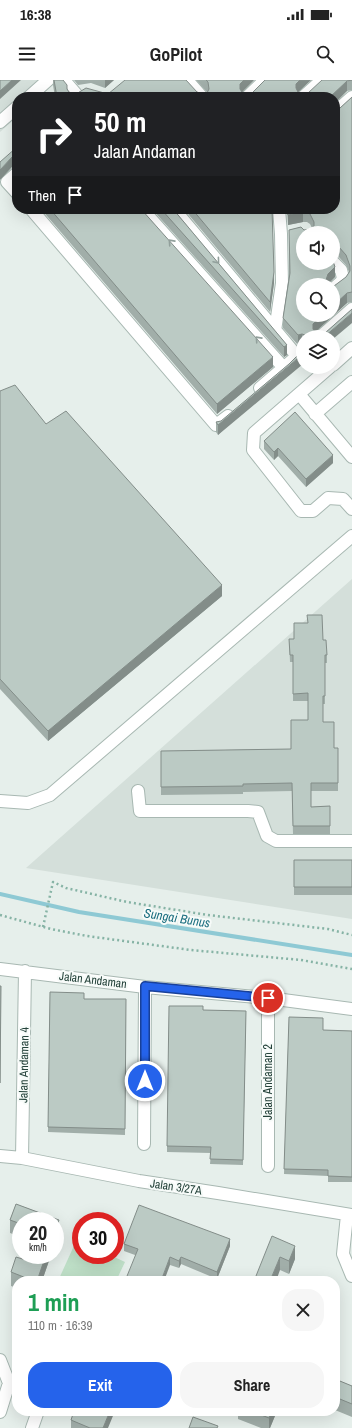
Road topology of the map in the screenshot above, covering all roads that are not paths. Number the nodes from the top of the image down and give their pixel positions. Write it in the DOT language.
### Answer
graph roads {
  1 [pos="48,80"];
  2 [pos="64,80"];
  3 [pos="187,80"];
  4 [pos="265,80"];
  5 [pos="322,80"];
  6 [pos="35,92"];
  7 [pos="76,92"];
  8 [pos="198,92"];
  9 [pos="252,92"];
  10 [pos="309,92"];
  11 [pos="352,97"];
  12 [pos="340,108"];
  13 [pos="12,111"];
  14 [pos="0,122"];
  15 [pos="12,178"];
  16 [pos="12,187"];
  17 [pos="35,214"];
  18 [pos="146,214"];
  19 [pos="178,214"];
  20 [pos="281,214"];
  21 [pos="340,269"];
  22 [pos="340,283"];
  23 [pos="352,309"];
  24 [pos="275,330"];
  25 [pos="328,330"];
  26 [pos="352,348"];
  27 [pos="296,350"];
  28 [pos="296,358"];
  29 [pos="340,359"];
  30 [pos="284,368"];
  31 [pos="322,374"];
  32 [pos="352,382"];
  33 [pos="299,394"];
  34 [pos="250,396"];
  35 [pos="239,406"];
  36 [pos="315,414"];
  37 [pos="352,457"];
  38 [pos="352,510"];
  39 [pos="352,536"];
  40 [pos="138,791"];
  41 [pos="0,801"];
  42 [pos="352,841"];
  43 [pos="0,969"];
  44 [pos="25,971"];
  45 [pos="145,986"];
  46 [pos="268,998"];
  47 [pos="352,1010"];
  48 [pos="144,1144"];
  49 [pos="0,1156"];
  50 [pos="22,1158"];
  51 [pos="268,1166"];
  52 [pos="350,1215"];
  53 [pos="352,1276"];
  54 [pos="0,1360"];
  55 [pos="12,1379"];
  56 [pos="12,1383"];
  57 [pos="0,1412"];
  58 [pos="36,1416"];
  59 [pos="32,1428"];
  1 -- 6 [label="street"];
  2 -- 7 [label="street"];
  3 -- 8 [label="street"];
  4 -- 9 [label="street"];
  5 -- 10 [label="street"];
  11 -- 12 [label="street"];
  13 -- 14 [label="street"];
  15 -- 16 [label="street"];
  17 -- 35 [label="street"];
  30 -- 18 [label="street, one-way"];
  19 -- 24 [label="street, one-way"];
  20 -- 24 [label="street"];
  21 -- 22 [label="street"];
  23 -- 25 [label="street"];
  24 -- 27 [label="street"];
  26 -- 29 [label="street"];
  28 -- 30 [label="street"];
  30 -- 34 [label="street"];
  31 -- 33 [label="street"];
  32 -- 36 [label="street"];
  33 -- 36 [label="street"];
  33 -- 38 [label="street"];
  36 -- 37 [label="street"];
  39 -- 41 [label="street"];
  40 -- 42 [label="street"];
  43 -- 44 [label="street, Jalan Andaman"];
  44 -- 45 [label="street, Jalan Andaman"];
  44 -- 50 [label="street, Jalan Andaman 4"];
  45 -- 46 [label="street, Jalan Andaman"];
  45 -- 48 [label="street"];
  46 -- 47 [label="street, Jalan Andaman"];
  46 -- 51 [label="street, Jalan Andaman 2"];
  49 -- 50 [label="street, Jalan 3/27A"];
  50 -- 52 [label="street, Jalan 3/27A"];
  52 -- 53 [label="street"];
  54 -- 55 [label="street"];
  56 -- 57 [label="street"];
  58 -- 59 [label="street"];
}
